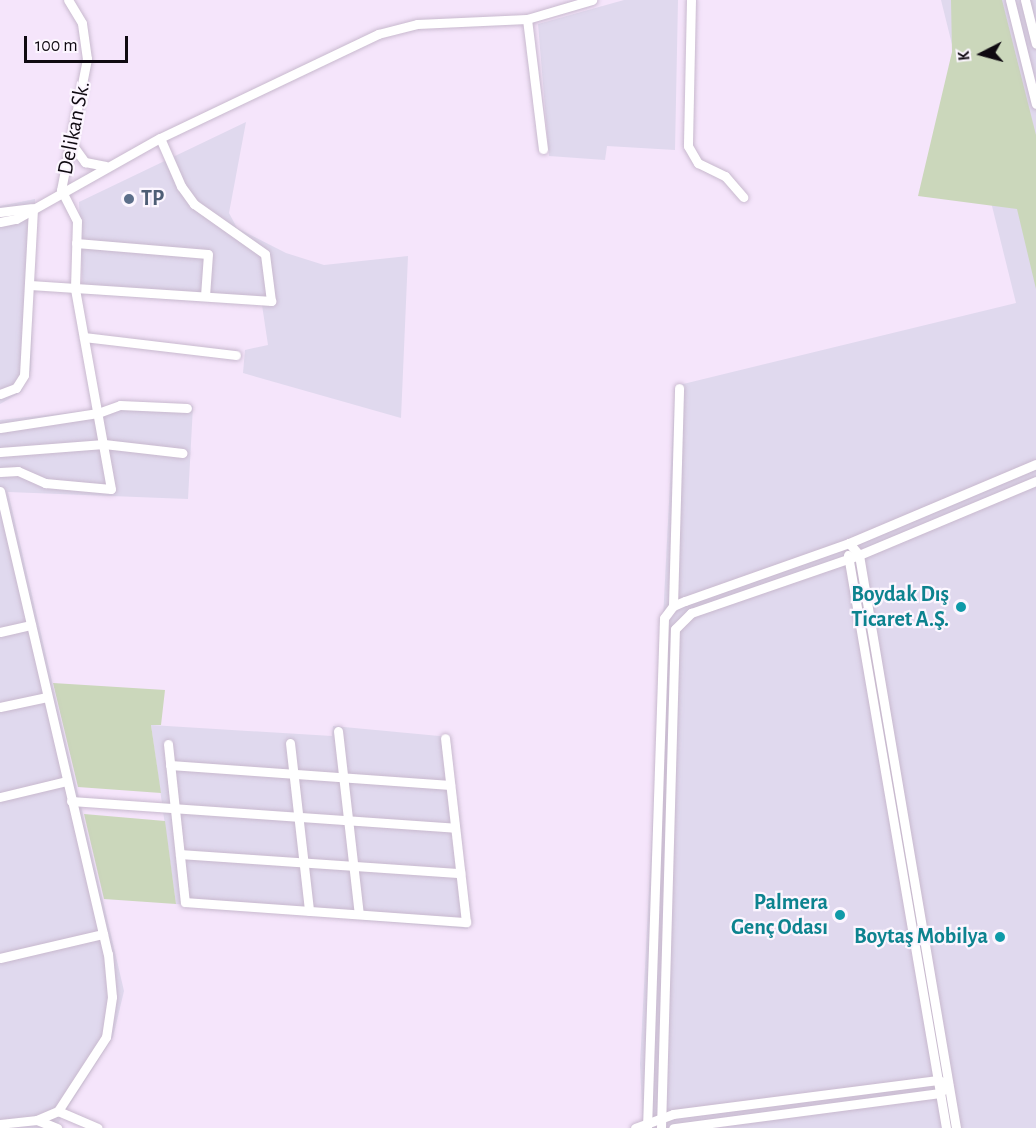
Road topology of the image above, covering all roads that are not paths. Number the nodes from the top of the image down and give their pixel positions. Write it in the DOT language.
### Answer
graph roads {
  1 [pos="68,0"];
  2 [pos="592,0"];
  3 [pos="691,0"];
  4 [pos="1010,0"];
  5 [pos="1025,0"];
  6 [pos="527,19"];
  7 [pos="1036,44"];
  8 [pos="1036,104"];
  9 [pos="160,138"];
  10 [pos="71,143"];
  11 [pos="543,149"];
  12 [pos="106,166"];
  13 [pos="62,190"];
  14 [pos="743,197"];
  15 [pos="33,208"];
  16 [pos="0,212"];
  17 [pos="0,222"];
  18 [pos="76,243"];
  19 [pos="30,285"];
  20 [pos="75,288"];
  21 [pos="206,296"];
  22 [pos="84,338"];
  23 [pos="236,355"];
  24 [pos="679,388"];
  25 [pos="0,394"];
  26 [pos="187,408"];
  27 [pos="98,413"];
  28 [pos="0,428"];
  29 [pos="104,444"];
  30 [pos="0,452"];
  31 [pos="182,453"];
  32 [pos="1036,464"];
  33 [pos="0,472"];
  34 [pos="1036,481"];
  35 [pos="0,491"];
  36 [pos="11,540"];
  37 [pos="0,543"];
  38 [pos="849,543"];
  39 [pos="859,555"];
  40 [pos="847,559"];
  41 [pos="673,606"];
  42 [pos="31,625"];
  43 [pos="0,632"];
  44 [pos="47,696"];
  45 [pos="0,707"];
  46 [pos="338,730"];
  47 [pos="445,738"];
  48 [pos="290,743"];
  49 [pos="168,744"];
  50 [pos="170,765"];
  51 [pos="294,774"];
  52 [pos="344,777"];
  53 [pos="66,781"];
  54 [pos="450,784"];
  55 [pos="0,797"];
  56 [pos="71,801"];
  57 [pos="175,808"];
  58 [pos="298,817"];
  59 [pos="348,820"];
  60 [pos="455,828"];
  61 [pos="180,854"];
  62 [pos="304,862"];
  63 [pos="353,866"];
  64 [pos="460,873"];
  65 [pos="309,911"];
  66 [pos="359,914"];
  67 [pos="102,934"];
  68 [pos="0,958"];
  69 [pos="938,1080"];
  70 [pos="948,1084"];
  71 [pos="940,1093"];
  72 [pos="58,1111"];
  73 [pos="660,1117"];
  74 [pos="37,1120"];
  75 [pos="0,1124"];
  76 [pos="646,1125"];
  77 [pos="57,1128"];
  78 [pos="99,1128"];
  79 [pos="635,1128"];
  80 [pos="661,1128"];
  81 [pos="673,1128"];
  82 [pos="946,1128"];
  83 [pos="956,1128"];
  1 -- 10 [label="street, Delikan Sk."];
  2 -- 6 [label="street"];
  3 -- 14 [label="street"];
  4 -- 8 [label="street"];
  5 -- 7 [label="street"];
  6 -- 9 [label="street"];
  6 -- 11 [label="street"];
  9 -- 12 [label="street"];
  9 -- 21 [label="street"];
  10 -- 12 [label="street"];
  10 -- 13 [label="street, Delikan Sk."];
  12 -- 13 [label="street"];
  13 -- 15 [label="street"];
  13 -- 18 [label="street"];
  15 -- 16 [label="street"];
  15 -- 17 [label="street"];
  15 -- 19 [label="street"];
  18 -- 20 [label="street"];
  18 -- 21 [label="street"];
  19 -- 20 [label="street"];
  19 -- 25 [label="street"];
  20 -- 21 [label="street"];
  20 -- 22 [label="street"];
  22 -- 23 [label="street"];
  22 -- 27 [label="street"];
  24 -- 41 [label="street"];
  26 -- 27 [label="street"];
  27 -- 28 [label="street"];
  27 -- 29 [label="street"];
  29 -- 30 [label="street"];
  29 -- 31 [label="street"];
  29 -- 33 [label="street"];
  32 -- 38 [label="street"];
  34 -- 39 [label="street"];
  35 -- 36 [label="street"];
  36 -- 37 [label="street"];
  36 -- 42 [label="street"];
  38 -- 39 [label="street"];
  38 -- 40 [label="street"];
  38 -- 41 [label="street"];
  39 -- 40 [label="street"];
  39 -- 70 [label="street"];
  40 -- 69 [label="street"];
  40 -- 73 [label="street"];
  41 -- 76 [label="street"];
  42 -- 43 [label="street"];
  42 -- 44 [label="street"];
  44 -- 45 [label="street"];
  44 -- 53 [label="street"];
  46 -- 52 [label="street"];
  47 -- 54 [label="street"];
  48 -- 51 [label="street"];
  49 -- 50 [label="street"];
  50 -- 51 [label="street"];
  50 -- 57 [label="street"];
  51 -- 52 [label="street"];
  51 -- 58 [label="street"];
  52 -- 54 [label="street"];
  52 -- 59 [label="street"];
  53 -- 55 [label="street"];
  53 -- 56 [label="street"];
  54 -- 60 [label="street"];
  56 -- 57 [label="street"];
  56 -- 67 [label="street"];
  57 -- 58 [label="street"];
  57 -- 61 [label="street"];
  58 -- 59 [label="street"];
  58 -- 62 [label="street"];
  59 -- 60 [label="street"];
  59 -- 63 [label="street"];
  60 -- 64 [label="street"];
  61 -- 62 [label="street"];
  61 -- 65 [label="street"];
  62 -- 63 [label="street"];
  62 -- 65 [label="street"];
  63 -- 64 [label="street"];
  63 -- 66 [label="street"];
  64 -- 66 [label="street"];
  65 -- 66 [label="street"];
  67 -- 68 [label="street"];
  67 -- 72 [label="street"];
  69 -- 70 [label="street"];
  69 -- 71 [label="street"];
  69 -- 73 [label="street"];
  70 -- 71 [label="street"];
  70 -- 83 [label="street"];
  71 -- 81 [label="street"];
  71 -- 82 [label="street"];
  72 -- 74 [label="street"];
  72 -- 78 [label="street"];
  73 -- 76 [label="street"];
  73 -- 80 [label="street"];
  74 -- 75 [label="street"];
  74 -- 77 [label="street"];
  76 -- 79 [label="street"];
}
